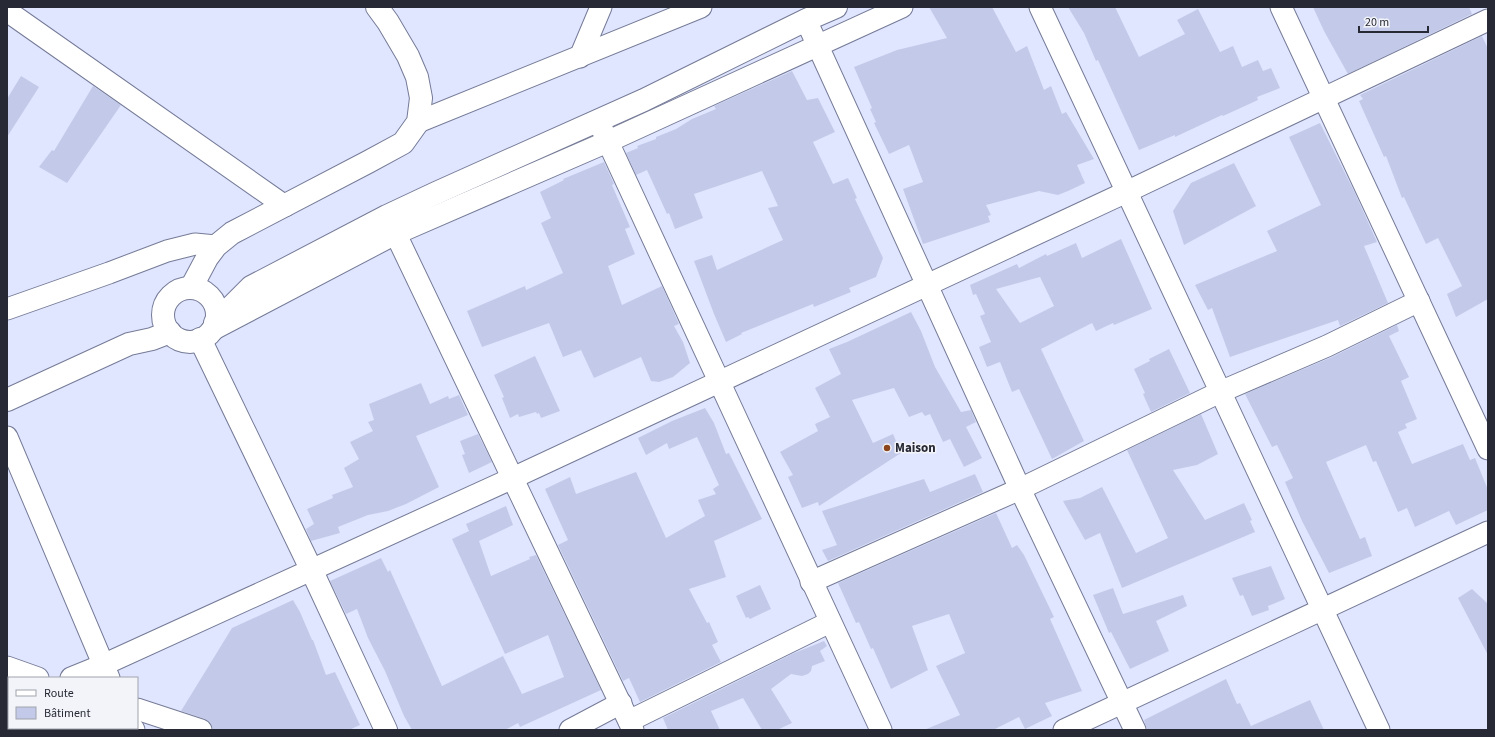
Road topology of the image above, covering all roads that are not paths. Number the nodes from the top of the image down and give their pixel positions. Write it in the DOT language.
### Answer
graph roads {
  1 [pos="601,7"];
  2 [pos="701,7"];
  3 [pos="836,7"];
  4 [pos="902,7"];
  5 [pos="1040,7"];
  6 [pos="1281,7"];
  7 [pos="1483,7"];
  8 [pos="7,11"];
  9 [pos="386,12"];
  10 [pos="1488,19"];
  11 [pos="806,20"];
  12 [pos="817,46"];
  13 [pos="580,57"];
  14 [pos="1324,99"];
  15 [pos="598,121"];
  16 [pos="418,122"];
  17 [pos="607,142"];
  18 [pos="1126,191"];
  19 [pos="285,206"];
  20 [pos="391,225"];
  21 [pos="216,246"];
  22 [pos="928,284"];
  23 [pos="250,287"];
  24 [pos="198,291"];
  25 [pos="1419,301"];
  26 [pos="7,309"];
  27 [pos="166,324"];
  28 [pos="209,331"];
  29 [pos="719,382"];
  30 [pos="1220,392"];
  31 [pos="7,400"];
  32 [pos="7,438"];
  33 [pos="1488,449"];
  34 [pos="514,478"];
  35 [pos="1020,489"];
  36 [pos="1488,532"];
  37 [pos="311,569"];
  38 [pos="811,582"];
  39 [pos="1322,609"];
  40 [pos="830,622"];
  41 [pos="7,667"];
  42 [pos="106,672"];
  43 [pos="35,677"];
  44 [pos="77,677"];
  45 [pos="1122,703"];
  46 [pos="138,709"];
  47 [pos="628,718"];
  48 [pos="201,730"];
  49 [pos="386,730"];
  50 [pos="570,730"];
  51 [pos="881,730"];
  52 [pos="1064,730"];
  53 [pos="1134,730"];
  54 [pos="1379,730"];
  1 -- 13 [label="street"];
  2 -- 13 [label="street"];
  3 -- 11 [label="street"];
  4 -- 12 [label="street"];
  5 -- 18 [label="street"];
  6 -- 14 [label="street"];
  7 -- 10 [label="street"];
  8 -- 19 [label="street"];
  9 -- 16 [label="street"];
  10 -- 14 [label="street"];
  11 -- 12 [label="street"];
  11 -- 15 [label="street"];
  12 -- 17 [label="street"];
  12 -- 22 [label="street"];
  13 -- 16 [label="street"];
  14 -- 18 [label="street"];
  14 -- 25 [label="street"];
  15 -- 17 [label="street"];
  15 -- 20 [label="street"];
  16 -- 19 [label="street"];
  17 -- 20 [label="street"];
  17 -- 29 [label="street"];
  18 -- 22 [label="street"];
  18 -- 30 [label="street"];
  19 -- 21 [label="street"];
  20 -- 23 [label="street"];
  20 -- 28 [label="street"];
  20 -- 34 [label="street"];
  21 -- 24 [label="street"];
  21 -- 26 [label="street"];
  22 -- 29 [label="street"];
  22 -- 35 [label="street"];
  23 -- 24 [label="street"];
  23 -- 28 [label="street"];
  24 -- 27 [label="street"];
  24 -- 28 [label="street"];
  25 -- 30 [label="street"];
  25 -- 33 [label="street"];
  27 -- 28 [label="street"];
  27 -- 31 [label="street"];
  28 -- 37 [label="street"];
  29 -- 34 [label="street"];
  29 -- 38 [label="street"];
  30 -- 35 [label="street"];
  30 -- 39 [label="street"];
  32 -- 42 [label="street"];
  34 -- 37 [label="street"];
  34 -- 47 [label="street"];
  35 -- 38 [label="street"];
  35 -- 45 [label="street"];
  36 -- 39 [label="street"];
  37 -- 42 [label="street"];
  37 -- 49 [label="street"];
  38 -- 40 [label="street"];
  39 -- 45 [label="street"];
  39 -- 54 [label="street"];
  40 -- 47 [label="street"];
  40 -- 51 [label="street"];
  41 -- 43 [label="street"];
  42 -- 44 [label="street"];
  45 -- 52 [label="street"];
  45 -- 53 [label="street"];
  46 -- 48 [label="street"];
  47 -- 50 [label="street"];
}
